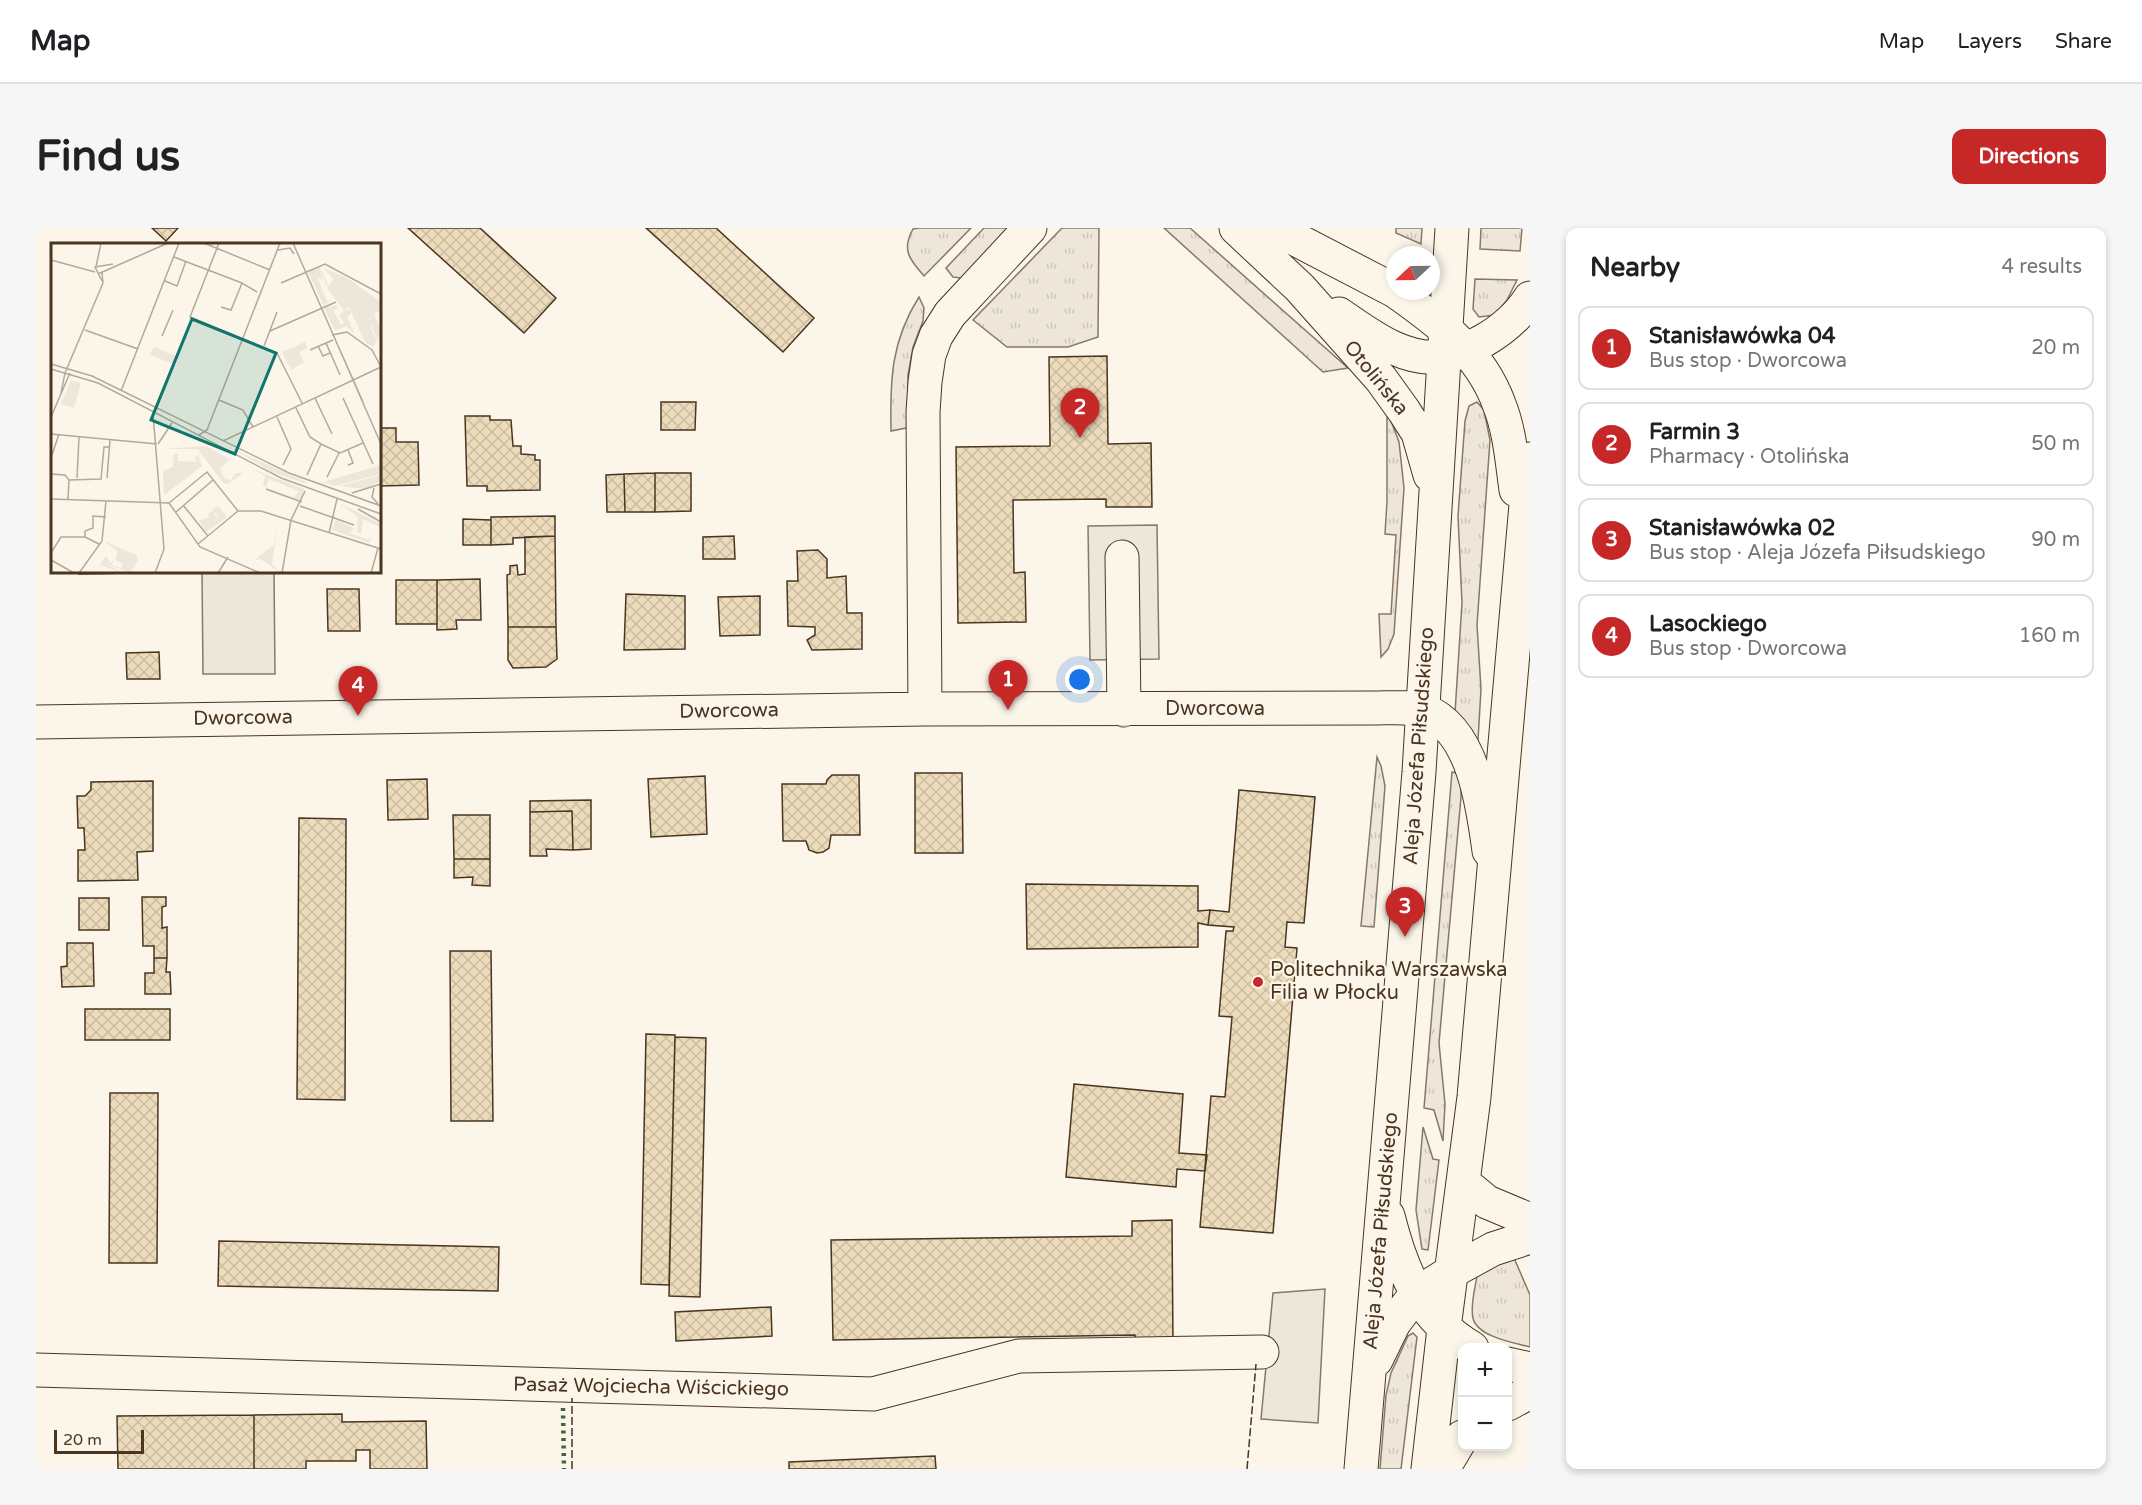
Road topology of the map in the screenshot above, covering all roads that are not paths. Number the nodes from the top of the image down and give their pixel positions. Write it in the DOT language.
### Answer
graph roads {
  1 [pos="1030,228"];
  2 [pos="1236,228"];
  3 [pos="1452,228"];
  4 [pos="1293,231"];
  5 [pos="1386,286"];
  6 [pos="1300,288"];
  7 [pos="1530,298"];
  8 [pos="1404,300"];
  9 [pos="1452,345"];
  10 [pos="1530,459"];
  11 [pos="1434,516"];
  12 [pos="1522,534"];
  13 [pos="1122,557"];
  14 [pos="925,709"];
  15 [pos="1124,710"];
  16 [pos="1422,710"];
  17 [pos="36,722"];
  18 [pos="1494,889"];
  19 [pos="1464,1183"];
  20 [pos="1384,1200"];
  21 [pos="1530,1220"];
  22 [pos="1530,1237"];
  23 [pos="1451,1272"];
  24 [pos="1416,1294"];
  25 [pos="1444,1328"];
  26 [pos="1467,1343"];
  27 [pos="1262,1352"];
  28 [pos="1512,1365"];
  29 [pos="1530,1369"];
  30 [pos="36,1370"];
  31 [pos="1370,1372"];
  32 [pos="1530,1392"];
  33 [pos="1512,1402"];
  34 [pos="1458,1444"];
  35 [pos="1361,1469"];
  36 [pos="1428,1469"];
  37 [pos="1443,1469"];
  1 -- 14 [label="main road"];
  2 -- 6 [label="main road, Otolińska"];
  3 -- 9 [label="main road, Aleja Józefa Piłsudskiego"];
  4 -- 5 [label="main road"];
  6 -- 9 [label="main road, Otolińska"];
  6 -- 11 [label="main road, Otolińska"];
  7 -- 9 [label="main road"];
  8 -- 9 [label="main road"];
  9 -- 11 [label="main road, Aleja Józefa Piłsudskiego"];
  9 -- 12 [label="main road"];
  10 -- 12 [label="main road"];
  11 -- 16 [label="main road, Aleja Józefa Piłsudskiego"];
  12 -- 18 [label="main road"];
  13 -- 15 [label="main road"];
  14 -- 15 [label="main road, Dworcowa"];
  14 -- 17 [label="main road, Dworcowa"];
  15 -- 16 [label="main road, Dworcowa"];
  16 -- 18 [label="main road"];
  16 -- 20 [label="main road, Aleja Józefa Piłsudskiego"];
  18 -- 19 [label="main road"];
  19 -- 21 [label="main road"];
  19 -- 23 [label="main road"];
  20 -- 24 [label="main road"];
  20 -- 31 [label="main road, Aleja Józefa Piłsudskiego"];
  22 -- 23 [label="main road"];
  23 -- 24 [label="main road"];
  23 -- 25 [label="main road"];
  24 -- 25 [label="main road"];
  24 -- 31 [label="main road"];
  25 -- 26 [label="main road"];
  25 -- 36 [label="main road"];
  27 -- 30 [label="main road, Pasaż Wojciecha Wiścickiego"];
  28 -- 29 [label="main road"];
  31 -- 35 [label="main road, Aleja Józefa Piłsudskiego"];
  32 -- 33 [label="main road"];
  34 -- 37 [label="main road"];
}
